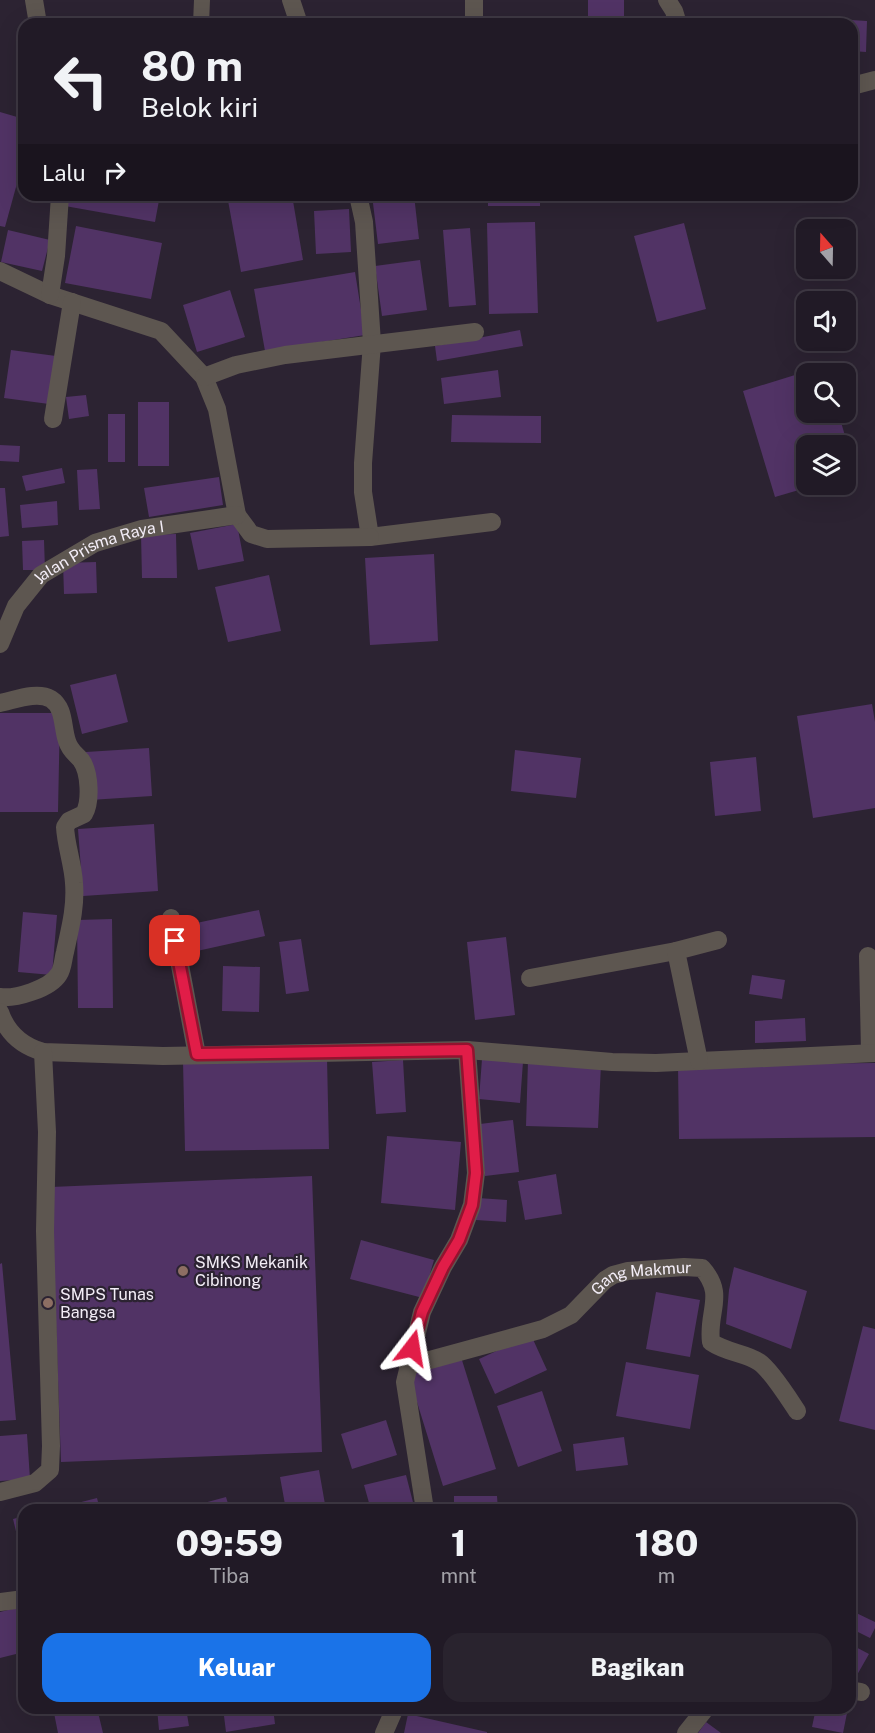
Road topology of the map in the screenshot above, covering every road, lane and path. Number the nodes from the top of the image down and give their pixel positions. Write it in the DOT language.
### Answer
graph roads {
  1 [pos="34,0"];
  2 [pos="202,0"];
  3 [pos="291,0"];
  4 [pos="474,0"];
  5 [pos="667,0"];
  6 [pos="37,18"];
  7 [pos="201,18"];
  8 [pos="297,18"];
  9 [pos="474,18"];
  10 [pos="676,18"];
  11 [pos="875,80"];
  12 [pos="858,84"];
  13 [pos="60,201"];
  14 [pos="359,201"];
  15 [pos="0,271"];
  16 [pos="50,295"];
  17 [pos="72,302"];
  18 [pos="475,332"];
  19 [pos="372,343"];
  20 [pos="204,377"];
  21 [pos="53,418"];
  22 [pos="237,515"];
  23 [pos="492,522"];
  24 [pos="369,537"];
  25 [pos="0,644"];
  26 [pos="0,703"];
  27 [pos="171,918"];
  28 [pos="718,940"];
  29 [pos="676,951"];
  30 [pos="868,956"];
  31 [pos="530,978"];
  32 [pos="0,997"];
  33 [pos="0,1012"];
  34 [pos="467,1050"];
  35 [pos="43,1052"];
  36 [pos="873,1053"];
  37 [pos="197,1054"];
  38 [pos="699,1061"];
  39 [pos="408,1366"];
  40 [pos="797,1411"];
  41 [pos="0,1492"];
  42 [pos="424,1504"];
  43 [pos="18,1600"];
  44 [pos="0,1602"];
  45 [pos="392,1714"];
  46 [pos="701,1714"];
  47 [pos="384,1733"];
  48 [pos="686,1733"];
  1 -- 6 [label="street"];
  2 -- 7 [label="lane"];
  3 -- 8 [label="street"];
  4 -- 9 [label="street"];
  5 -- 10 [label="street"];
  11 -- 12 [label="street"];
  13 -- 16 [label="street"];
  14 -- 19 [label="street"];
  15 -- 16 [label="street"];
  16 -- 17 [label="street"];
  17 -- 20 [label="street"];
  17 -- 21 [label="street"];
  18 -- 19 [label="street"];
  19 -- 20 [label="street"];
  19 -- 24 [label="street"];
  20 -- 22 [label="street"];
  22 -- 24 [label="street"];
  22 -- 25 [label="street, Jalan Prisma Raya I"];
  23 -- 24 [label="street"];
  26 -- 32 [label="street"];
  27 -- 37 [label="street"];
  28 -- 29 [label="street"];
  29 -- 31 [label="street"];
  29 -- 38 [label="street"];
  30 -- 36 [label="street"];
  33 -- 35 [label="street"];
  34 -- 37 [label="street"];
  34 -- 38 [label="street"];
  34 -- 39 [label="street"];
  35 -- 37 [label="street"];
  35 -- 41 [label="street"];
  36 -- 38 [label="street"];
  39 -- 40 [label="street, Gang Makmur"];
  39 -- 42 [label="street"];
  43 -- 44 [label="street"];
  45 -- 47 [label="street"];
  46 -- 48 [label="street"];
}
